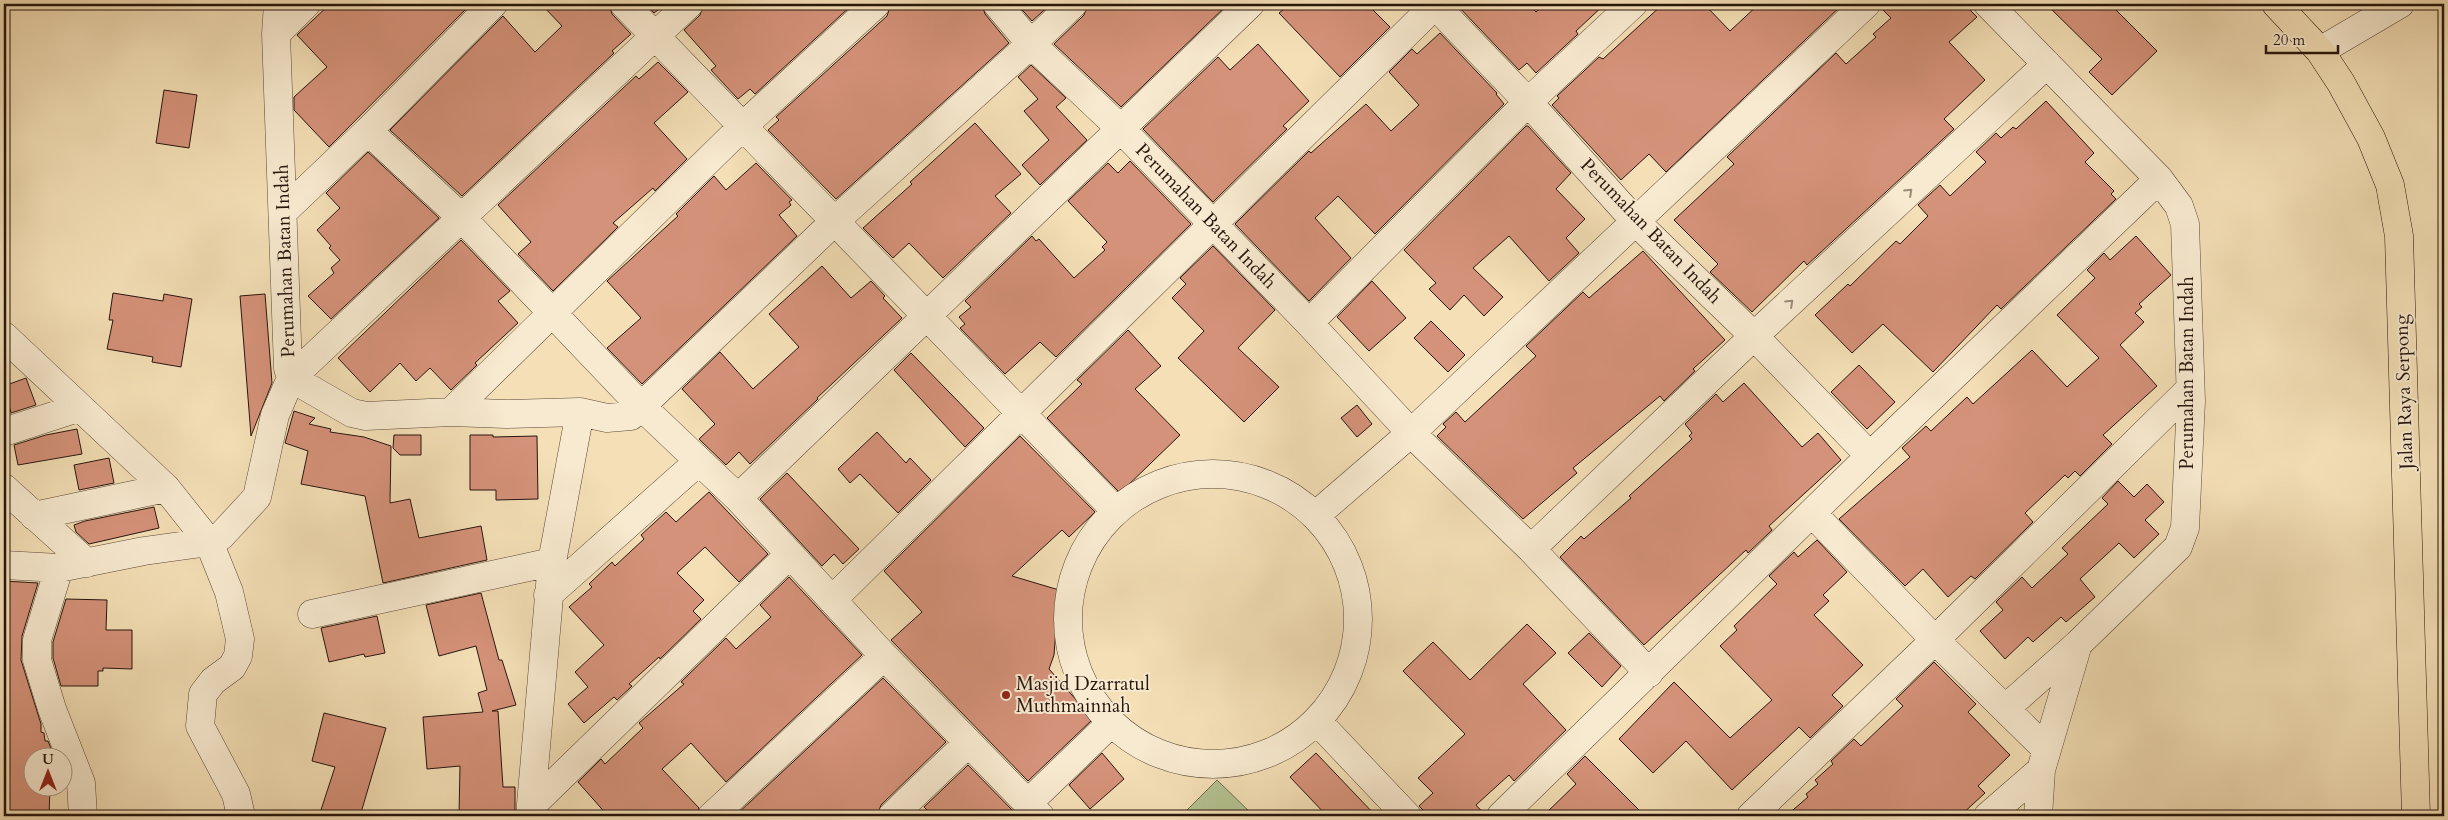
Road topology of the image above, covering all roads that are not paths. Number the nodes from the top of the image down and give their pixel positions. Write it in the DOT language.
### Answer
graph roads {
  1 [pos="278,4"];
  2 [pos="306,4"];
  3 [pos="493,4"];
  4 [pos="624,4"];
  5 [pos="689,4"];
  6 [pos="876,4"];
  7 [pos="997,4"];
  8 [pos="1073,4"];
  9 [pos="1250,4"];
  10 [pos="1435,4"];
  11 [pos="1632,4"];
  12 [pos="1866,4"];
  13 [pos="1988,4"];
  14 [pos="2276,4"];
  15 [pos="2400,4"];
  16 [pos="276,34"];
  17 [pos="656,36"];
  18 [pos="1031,44"];
  19 [pos="2320,51"];
  20 [pos="2047,64"];
  21 [pos="1528,102"];
  22 [pos="742,127"];
  23 [pos="1122,129"];
  24 [pos="368,131"];
  25 [pos="2160,180"];
  26 [pos="284,211"];
  27 [pos="461,217"];
  28 [pos="836,220"];
  29 [pos="1636,222"];
  30 [pos="1212,224"];
  31 [pos="552,312"];
  32 [pos="927,316"];
  33 [pos="1309,323"];
  34 [pos="1754,336"];
  35 [pos="4,337"];
  36 [pos="291,378"];
  37 [pos="2190,388"];
  38 [pos="78,408"];
  39 [pos="636,411"];
  40 [pos="451,412"];
  41 [pos="580,412"];
  42 [pos="1020,414"];
  43 [pos="4,432"];
  44 [pos="1411,433"];
  45 [pos="1870,456"];
  46 [pos="699,461"];
  47 [pos="4,488"];
  48 [pos="166,488"];
  49 [pos="738,498"];
  50 [pos="1115,510"];
  51 [pos="1812,513"];
  52 [pos="1316,515"];
  53 [pos="34,516"];
  54 [pos="222,533"];
  55 [pos="1531,549"];
  56 [pos="790,554"];
  57 [pos="552,562"];
  58 [pos="87,563"];
  59 [pos="4,565"];
  60 [pos="59,568"];
  61 [pos="548,595"];
  62 [pos="832,600"];
  63 [pos="312,614"];
  64 [pos="1935,640"];
  65 [pos="2078,644"];
  66 [pos="884,656"];
  67 [pos="1649,673"];
  68 [pos="2006,708"];
  69 [pos="1318,722"];
  70 [pos="1110,724"];
  71 [pos="968,743"];
  72 [pos="2043,759"];
  73 [pos="1034,810"];
  74 [pos="530,811"];
  75 [pos="84,816"];
  76 [pos="242,816"];
  77 [pos="712,816"];
  78 [pos="892,816"];
  79 [pos="1407,816"];
  80 [pos="1501,816"];
  81 [pos="1751,816"];
  82 [pos="1988,816"];
  83 [pos="2038,816"];
  84 [pos="2416,816"];
  1 -- 16 [label="street, Perumahan Batan Indah"];
  2 -- 16 [label="street"];
  3 -- 24 [label="street"];
  4 -- 17 [label="street"];
  5 -- 17 [label="street"];
  6 -- 22 [label="street"];
  7 -- 18 [label="street, Perumahan Batan Indah"];
  8 -- 18 [label="street"];
  9 -- 23 [label="street"];
  10 -- 21 [label="street, Perumahan Batan Indah"];
  10 -- 30 [label="street"];
  11 -- 21 [label="street"];
  12 -- 29 [label="street"];
  13 -- 20 [label="street, Perumahan Batan Indah"];
  14 -- 19 [label="main road, Jalan Raya Serpong"];
  15 -- 19 [label="street"];
  16 -- 26 [label="street, Perumahan Batan Indah"];
  17 -- 22 [label="street"];
  17 -- 27 [label="street"];
  18 -- 23 [label="street, Perumahan Batan Indah"];
  18 -- 28 [label="street"];
  19 -- 84 [label="main road, Jalan Raya Serpong"];
  20 -- 25 [label="street, Perumahan Batan Indah"];
  34 -- 20 [label="street, one-way"];
  21 -- 29 [label="street, Perumahan Batan Indah"];
  21 -- 33 [label="street"];
  22 -- 28 [label="street"];
  22 -- 31 [label="street"];
  23 -- 30 [label="street, Perumahan Batan Indah"];
  23 -- 32 [label="street"];
  24 -- 26 [label="street"];
  24 -- 27 [label="street"];
  25 -- 37 [label="street, Perumahan Batan Indah"];
  25 -- 45 [label="street"];
  26 -- 36 [label="street, Perumahan Batan Indah"];
  27 -- 31 [label="street"];
  27 -- 36 [label="street"];
  28 -- 32 [label="street"];
  28 -- 39 [label="street"];
  29 -- 34 [label="street, Perumahan Batan Indah"];
  29 -- 44 [label="street"];
  30 -- 33 [label="street, Perumahan Batan Indah"];
  30 -- 42 [label="street"];
  31 -- 39 [label="street"];
  31 -- 40 [label="street"];
  32 -- 42 [label="street"];
  32 -- 49 [label="street"];
  33 -- 44 [label="street, Perumahan Batan Indah"];
  34 -- 45 [label="street, Perumahan Batan Indah"];
  34 -- 55 [label="street"];
  35 -- 38 [label="street"];
  36 -- 40 [label="street, Perumahan Batan Indah"];
  36 -- 54 [label="street"];
  37 -- 64 [label="street"];
  37 -- 65 [label="street, Perumahan Batan Indah"];
  38 -- 43 [label="street"];
  38 -- 48 [label="street"];
  39 -- 41 [label="street, Perumahan Batan Indah"];
  39 -- 46 [label="street"];
  40 -- 41 [label="street, Perumahan Batan Indah"];
  41 -- 57 [label="street"];
  42 -- 50 [label="street"];
  42 -- 62 [label="street"];
  44 -- 52 [label="street"];
  44 -- 55 [label="street, Perumahan Batan Indah"];
  45 -- 51 [label="street"];
  46 -- 49 [label="street"];
  46 -- 61 [label="street"];
  47 -- 53 [label="street"];
  48 -- 53 [label="street"];
  48 -- 54 [label="street"];
  49 -- 56 [label="street"];
  50 -- 52 [label="street"];
  50 -- 70 [label="street"];
  51 -- 64 [label="street"];
  51 -- 67 [label="street"];
  52 -- 69 [label="street"];
  53 -- 58 [label="street"];
  54 -- 58 [label="street"];
  54 -- 76 [label="street"];
  55 -- 67 [label="street, Perumahan Batan Indah"];
  56 -- 62 [label="street"];
  56 -- 74 [label="street"];
  57 -- 61 [label="street"];
  57 -- 63 [label="street"];
  58 -- 60 [label="street"];
  59 -- 60 [label="street"];
  60 -- 75 [label="street"];
  61 -- 74 [label="street"];
  62 -- 66 [label="street"];
  64 -- 68 [label="street"];
  64 -- 81 [label="street"];
  65 -- 68 [label="street"];
  65 -- 72 [label="street, Perumahan Batan Indah"];
  66 -- 71 [label="street"];
  66 -- 77 [label="street"];
  67 -- 80 [label="street"];
  68 -- 72 [label="street"];
  69 -- 70 [label="street"];
  69 -- 79 [label="street"];
  70 -- 73 [label="street"];
  71 -- 73 [label="street"];
  71 -- 78 [label="street"];
  72 -- 82 [label="street"];
  72 -- 83 [label="street, Perumahan Batan Indah"];
}
